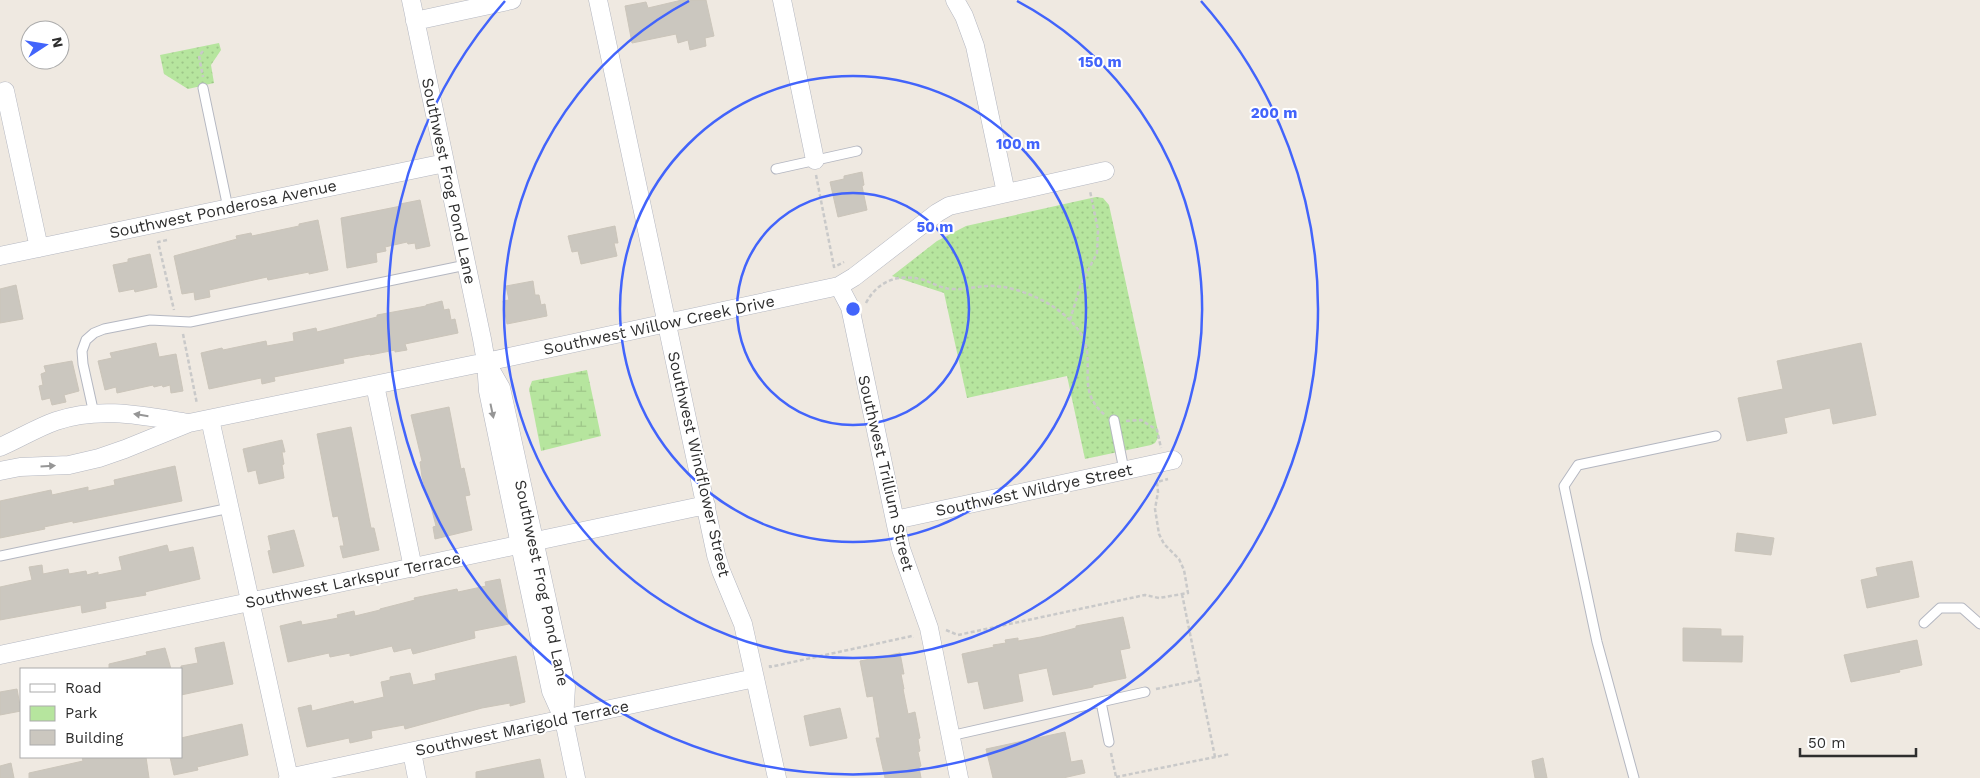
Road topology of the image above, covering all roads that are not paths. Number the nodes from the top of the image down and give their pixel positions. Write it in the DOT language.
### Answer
graph roads {
  1 [pos="411,0"];
  2 [pos="512,0"];
  3 [pos="598,0"];
  4 [pos="782,0"];
  5 [pos="955,0"];
  6 [pos="415,21"];
  7 [pos="202,88"];
  8 [pos="5,91"];
  9 [pos="857,151"];
  10 [pos="814,161"];
  11 [pos="445,163"];
  12 [pos="776,169"];
  13 [pos="1105,171"];
  14 [pos="1006,193"];
  15 [pos="228,208"];
  16 [pos="38,248"];
  17 [pos="0,256"];
  18 [pos="466,265"];
  19 [pos="839,286"];
  20 [pos="667,323"];
  21 [pos="486,362"];
  22 [pos="375,385"];
  23 [pos="94,414"];
  24 [pos="210,419"];
  25 [pos="1114,420"];
  26 [pos="189,423"];
  27 [pos="1716,436"];
  28 [pos="0,447"];
  29 [pos="1168,460"];
  30 [pos="1124,470"];
  31 [pos="0,471"];
  32 [pos="706,505"];
  33 [pos="230,508"];
  34 [pos="895,520"];
  35 [pos="527,544"];
  36 [pos="0,556"];
  37 [pos="413,568"];
  38 [pos="250,602"];
  39 [pos="1924,623"];
  40 [pos="1980,624"];
  41 [pos="0,656"];
  42 [pos="755,678"];
  43 [pos="1145,692"];
  44 [pos="1101,702"];
  45 [pos="564,720"];
  46 [pos="950,736"];
  47 [pos="1109,742"];
  48 [pos="412,752"];
  49 [pos="288,778"];
  50 [pos="417,778"];
  51 [pos="576,778"];
  52 [pos="777,778"];
  53 [pos="959,778"];
  54 [pos="1634,778"];
  1 -- 6 [label="street, Southwest Frog Pond Lane"];
  2 -- 6 [label="street"];
  3 -- 20 [label="street, Southwest Windflower Street"];
  4 -- 10 [label="street"];
  5 -- 14 [label="street"];
  6 -- 11 [label="street, Southwest Frog Pond Lane"];
  7 -- 15 [label="lane"];
  8 -- 16 [label="street"];
  9 -- 10 [label="lane"];
  10 -- 12 [label="lane"];
  11 -- 15 [label="street, Southwest Ponderosa Avenue"];
  11 -- 18 [label="street, Southwest Frog Pond Lane"];
  13 -- 14 [label="street, Southwest Willow Creek Drive"];
  14 -- 19 [label="street, Southwest Willow Creek Drive"];
  15 -- 16 [label="street, Southwest Ponderosa Avenue"];
  16 -- 17 [label="street, Southwest Ponderosa Avenue"];
  18 -- 21 [label="street, Southwest Frog Pond Lane"];
  18 -- 23 [label="lane"];
  19 -- 20 [label="street, Southwest Willow Creek Drive"];
  19 -- 34 [label="street, Southwest Trillium Street"];
  20 -- 21 [label="street, Southwest Willow Creek Drive"];
  20 -- 32 [label="street, Southwest Windflower Street"];
  21 -- 22 [label="street, Southwest Willow Creek Drive"];
  21 -- 35 [label="street, Southwest Frog Pond Lane"];
  22 -- 24 [label="street, Southwest Willow Creek Drive"];
  22 -- 37 [label="street"];
  26 -- 23 [label="street, Southwest Willow Creek Drive, one-way"];
  23 -- 28 [label="street, Southwest Willow Creek Drive"];
  24 -- 26 [label="street, Southwest Willow Creek Drive"];
  24 -- 33 [label="street"];
  25 -- 30 [label="lane"];
  31 -- 26 [label="street, Southwest Willow Creek Drive, one-way"];
  27 -- 54 [label="lane"];
  29 -- 30 [label="street, Southwest Wildrye Street"];
  30 -- 34 [label="street, Southwest Wildrye Street"];
  32 -- 35 [label="street, Southwest Larkspur Terrace"];
  32 -- 42 [label="street, Southwest Windflower Street"];
  33 -- 36 [label="lane"];
  33 -- 38 [label="street"];
  34 -- 46 [label="street, Southwest Trillium Street"];
  35 -- 37 [label="street, Southwest Larkspur Terrace"];
  35 -- 45 [label="street, Southwest Frog Pond Lane"];
  37 -- 38 [label="street, Southwest Larkspur Terrace"];
  38 -- 41 [label="street, Southwest Larkspur Terrace"];
  38 -- 49 [label="street"];
  39 -- 40 [label="lane"];
  42 -- 45 [label="street, Southwest Marigold Terrace"];
  42 -- 52 [label="street, Southwest Windflower Street"];
  43 -- 44 [label="lane"];
  44 -- 46 [label="lane"];
  44 -- 47 [label="lane"];
  45 -- 48 [label="street, Southwest Marigold Terrace"];
  45 -- 51 [label="street, Southwest Frog Pond Lane"];
  46 -- 53 [label="street, Southwest Trillium Street"];
  48 -- 49 [label="street, Southwest Marigold Terrace"];
  48 -- 50 [label="street"];
}
